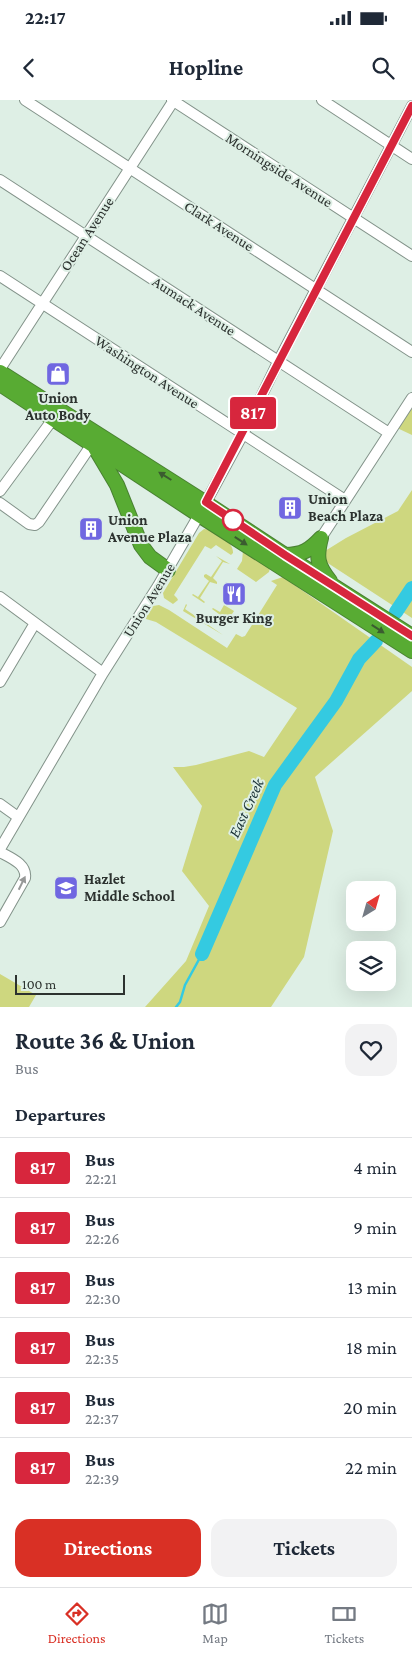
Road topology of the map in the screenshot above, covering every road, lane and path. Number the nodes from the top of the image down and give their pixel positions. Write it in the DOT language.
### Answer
graph roads {
  1 [pos="25,100"];
  2 [pos="173,100"];
  3 [pos="322,100"];
  4 [pos="412,106"];
  5 [pos="392,145"];
  6 [pos="412,159"];
  7 [pos="130,168"];
  8 [pos="0,180"];
  9 [pos="354,218"];
  10 [pos="86,236"];
  11 [pos="412,256"];
  12 [pos="0,276"];
  13 [pos="317,290"];
  14 [pos="42,303"];
  15 [pos="412,352"];
  16 [pos="280,360"];
  17 [pos="0,370"];
  18 [pos="0,384"];
  19 [pos="412,398"];
  20 [pos="53,419"];
  21 [pos="389,433"];
  22 [pos="243,434"];
  23 [pos="92,444"];
  24 [pos="0,491"];
  25 [pos="345,500"];
  26 [pos="206,502"];
  27 [pos="0,503"];
  28 [pos="200,515"];
  29 [pos="321,538"];
  30 [pos="285,555"];
  31 [pos="168,570"];
  32 [pos="336,588"];
  33 [pos="0,597"];
  34 [pos="35,623"];
  35 [pos="412,636"];
  36 [pos="412,651"];
  37 [pos="103,673"];
  38 [pos="0,682"];
  39 [pos="0,804"];
  40 [pos="18,817"];
  41 [pos="0,850"];
  42 [pos="0,922"];
  1 -- 7 [label="street, Clark Avenue"];
  2 -- 7 [label="street, Ocean Avenue"];
  2 -- 9 [label="street, Morningside Avenue"];
  3 -- 5 [label="street"];
  4 -- 5 [label="street, Union Avenue"];
  5 -- 6 [label="street"];
  5 -- 9 [label="street, Union Avenue"];
  7 -- 10 [label="street, Ocean Avenue"];
  7 -- 13 [label="street, Clark Avenue"];
  8 -- 10 [label="street, Aumack Avenue"];
  9 -- 11 [label="street, Morningside Avenue"];
  9 -- 13 [label="street, Union Avenue"];
  10 -- 14 [label="street, Ocean Avenue"];
  10 -- 16 [label="street, Aumack Avenue"];
  12 -- 14 [label="street, Washington Avenue"];
  13 -- 15 [label="street, Clark Avenue"];
  13 -- 16 [label="street, Union Avenue"];
  14 -- 17 [label="street, Ocean Avenue"];
  14 -- 22 [label="street, Washington Avenue"];
  16 -- 21 [label="street, Aumack Avenue"];
  16 -- 22 [label="street, Union Avenue"];
  26 -- 17 [label="highway, one-way"];
  18 -- 20 [label="highway"];
  19 -- 21 [label="street"];
  20 -- 23 [label="highway"];
  20 -- 24 [label="street"];
  21 -- 25 [label="street"];
  22 -- 25 [label="street, Washington Avenue"];
  22 -- 26 [label="street, Union Avenue"];
  23 -- 27 [label="street"];
  23 -- 28 [label="highway"];
  23 -- 31 [label="highway"];
  25 -- 29 [label="street"];
  26 -- 28 [label="street, Union Avenue"];
  26 -- 30 [label="highway"];
  28 -- 31 [label="street, Union Avenue"];
  28 -- 36 [label="highway, one-way"];
  29 -- 30 [label="highway"];
  29 -- 32 [label="highway"];
  30 -- 32 [label="highway"];
  31 -- 37 [label="street, Union Avenue"];
  32 -- 35 [label="highway"];
  33 -- 34 [label="street"];
  34 -- 37 [label="street"];
  34 -- 38 [label="street"];
  37 -- 40 [label="street, Union Avenue"];
  39 -- 40 [label="street"];
  40 -- 41 [label="street, Union Avenue"];
  42 -- 41 [label="street, one-way"];
}
